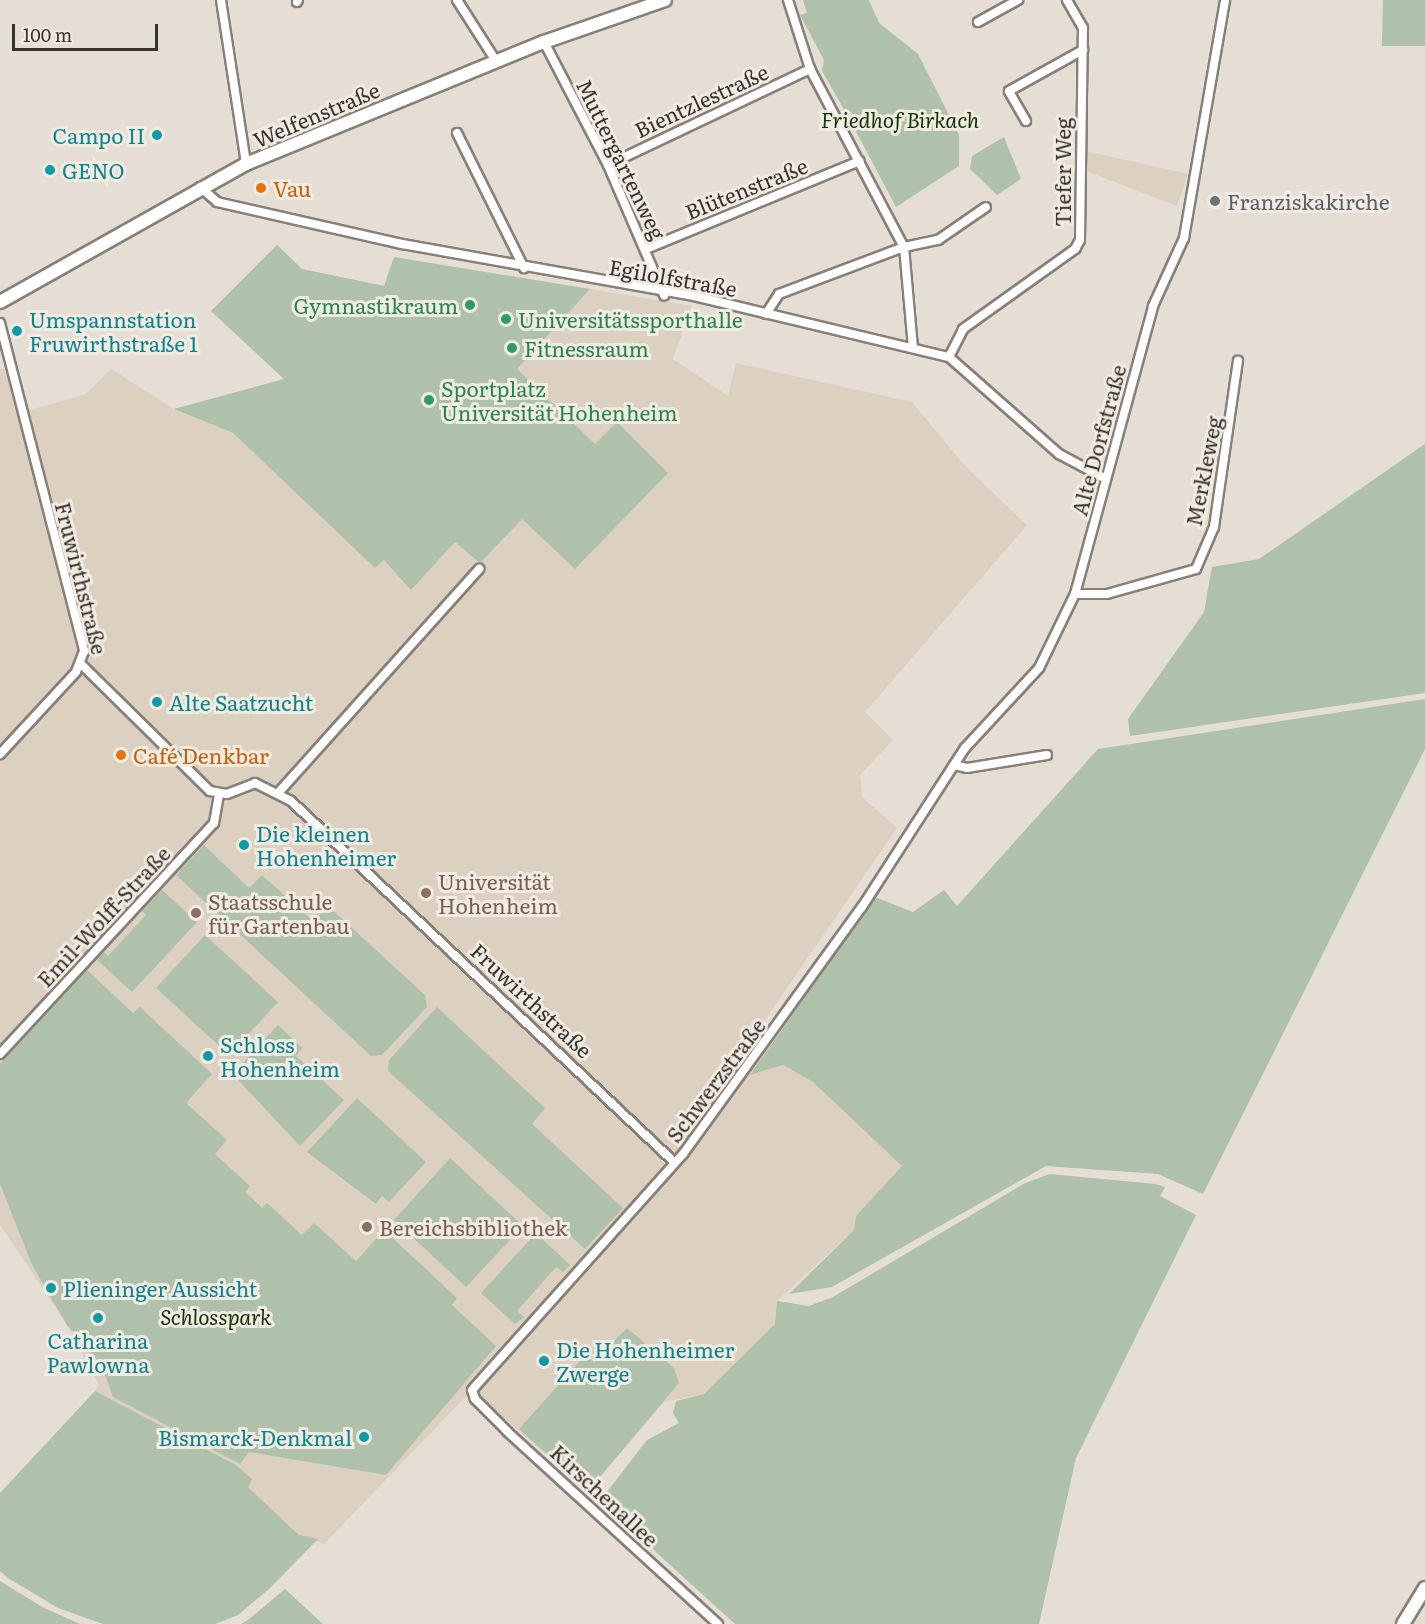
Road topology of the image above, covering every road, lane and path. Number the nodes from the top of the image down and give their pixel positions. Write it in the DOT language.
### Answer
graph roads {
  1 [pos="221,0"];
  2 [pos="457,0"];
  3 [pos="665,0"];
  4 [pos="788,0"];
  5 [pos="1018,0"];
  6 [pos="1067,0"];
  7 [pos="1225,0"];
  8 [pos="978,22"];
  9 [pos="544,42"];
  10 [pos="1083,50"];
  11 [pos="496,61"];
  12 [pos="810,69"];
  13 [pos="1026,121"];
  14 [pos="456,133"];
  15 [pos="860,161"];
  16 [pos="246,164"];
  17 [pos="608,165"];
  18 [pos="200,186"];
  19 [pos="986,207"];
  20 [pos="904,247"];
  21 [pos="645,249"];
  22 [pos="524,268"];
  23 [pos="664,295"];
  24 [pos="0,302"];
  25 [pos="766,314"];
  26 [pos="0,323"];
  27 [pos="913,347"];
  28 [pos="949,357"];
  29 [pos="1238,362"];
  30 [pos="1106,479"];
  31 [pos="479,569"];
  32 [pos="1076,594"];
  33 [pos="81,664"];
  34 [pos="0,754"];
  35 [pos="1047,755"];
  36 [pos="954,765"];
  37 [pos="279,792"];
  38 [pos="219,795"];
  39 [pos="0,1054"];
  40 [pos="674,1161"];
  41 [pos="472,1390"];
  42 [pos="1425,1588"];
  43 [pos="718,1624"];
  44 [pos="1403,1624"];
  1 -- 16 [label="street"];
  2 -- 11 [label="street"];
  3 -- 9 [label="street, Welfenstraße"];
  4 -- 12 [label="street"];
  5 -- 8 [label="street"];
  6 -- 10 [label="street, Tiefer Weg"];
  7 -- 30 [label="street, Alte Dorfstraße"];
  9 -- 11 [label="street, Welfenstraße"];
  9 -- 17 [label="street, Muttergartenweg"];
  10 -- 13 [label="street"];
  10 -- 28 [label="street, Tiefer Weg"];
  11 -- 16 [label="street, Welfenstraße"];
  12 -- 15 [label="street"];
  12 -- 17 [label="street, Bientzlestraße"];
  14 -- 22 [label="street"];
  15 -- 20 [label="street"];
  15 -- 21 [label="street, Blütenstraße"];
  16 -- 18 [label="street, Welfenstraße"];
  17 -- 21 [label="street, Muttergartenweg"];
  18 -- 22 [label="street, Egilolfstraße"];
  18 -- 24 [label="street, Welfenstraße"];
  19 -- 20 [label="street"];
  20 -- 25 [label="street"];
  20 -- 27 [label="street"];
  21 -- 23 [label="street, Muttergartenweg"];
  22 -- 23 [label="street, Egilolfstraße"];
  23 -- 25 [label="street, Egilolfstraße"];
  25 -- 27 [label="street, Egilolfstraße"];
  26 -- 33 [label="street, Fruwirthstraße"];
  27 -- 28 [label="street, Egilolfstraße"];
  28 -- 30 [label="street, Egilolfstraße"];
  29 -- 32 [label="street, Merkleweg"];
  30 -- 32 [label="street, Alte Dorfstraße"];
  31 -- 37 [label="street"];
  32 -- 36 [label="street, Alte Dorfstraße"];
  33 -- 34 [label="street"];
  33 -- 38 [label="street, Fruwirthstraße"];
  35 -- 36 [label="street"];
  36 -- 40 [label="street, Schwerzstraße"];
  37 -- 38 [label="street, Fruwirthstraße"];
  37 -- 40 [label="street, Fruwirthstraße"];
  38 -- 39 [label="street, Emil-Wolff-Straße"];
  40 -- 41 [label="street, Schwerzstraße"];
  41 -- 43 [label="street, Kirschenallee"];
  42 -- 44 [label="street"];
}
